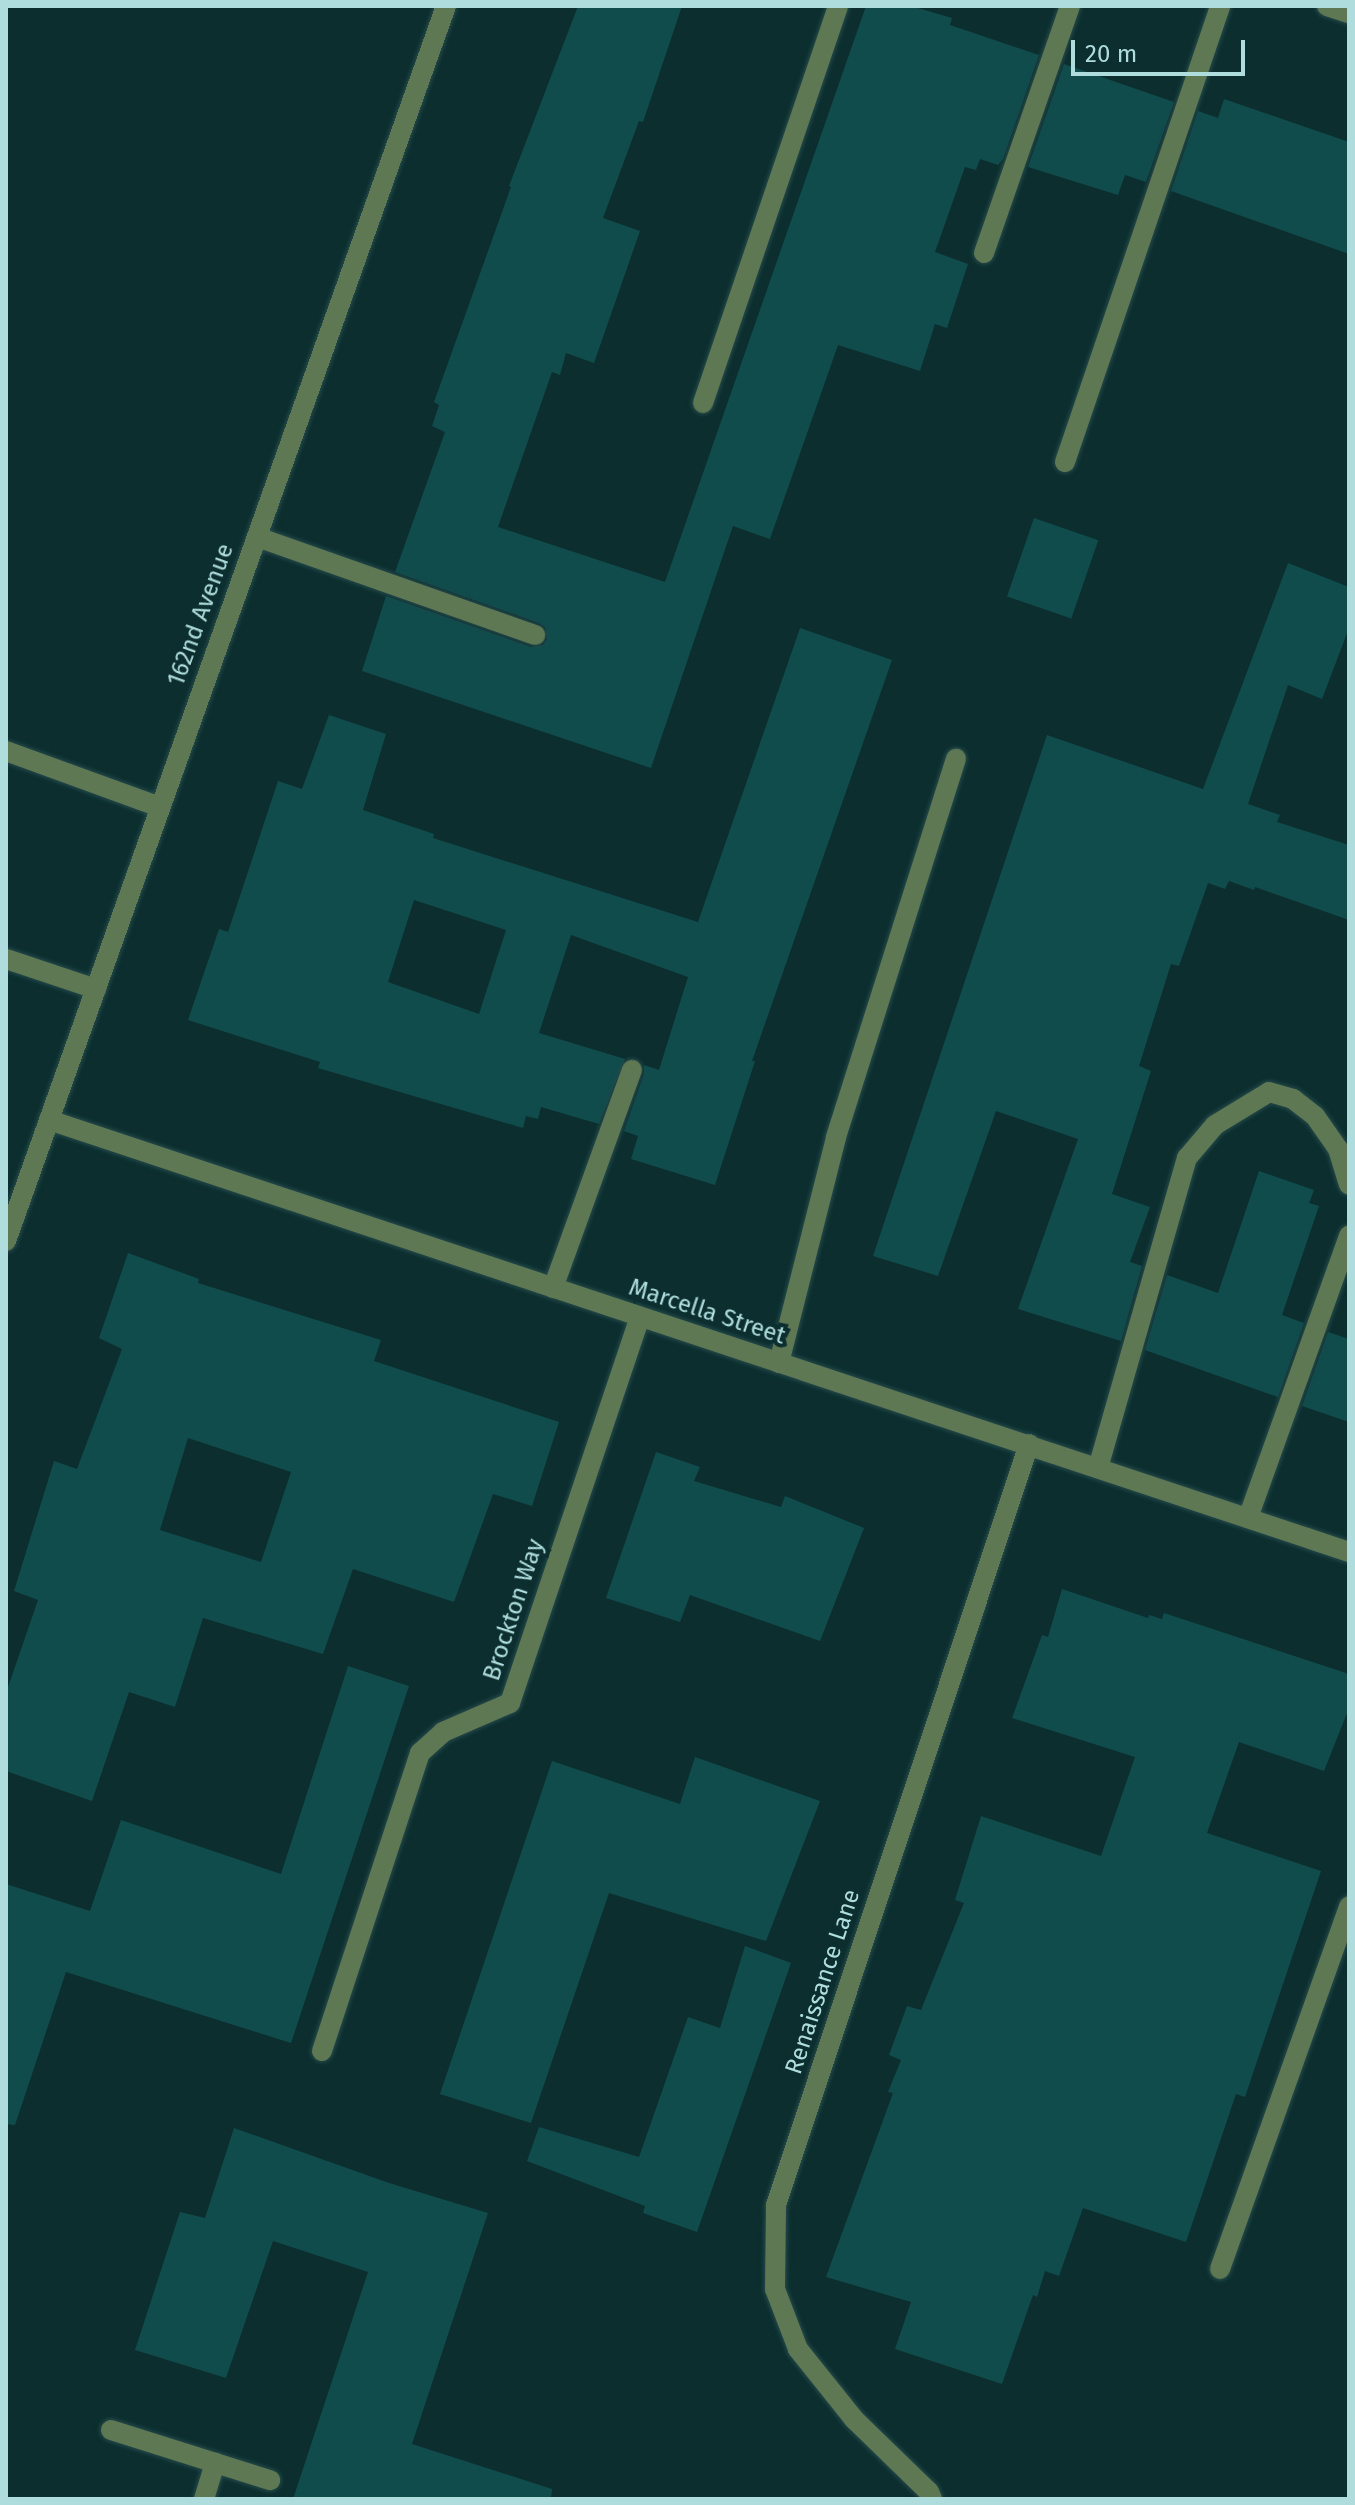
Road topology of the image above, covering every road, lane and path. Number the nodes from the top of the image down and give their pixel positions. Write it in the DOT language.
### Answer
graph roads {
  1 [pos="446,6"];
  2 [pos="838,6"];
  3 [pos="1070,6"];
  4 [pos="1220,6"];
  5 [pos="1327,6"];
  6 [pos="1349,13"];
  7 [pos="984,253"];
  8 [pos="703,403"];
  9 [pos="1065,462"];
  10 [pos="257,537"];
  11 [pos="535,635"];
  12 [pos="6,751"];
  13 [pos="956,759"];
  14 [pos="160,807"];
  15 [pos="6,959"];
  16 [pos="96,989"];
  17 [pos="632,1070"];
  18 [pos="49,1120"];
  19 [pos="1349,1184"];
  20 [pos="1349,1236"];
  21 [pos="6,1241"];
  22 [pos="553,1288"];
  23 [pos="640,1317"];
  24 [pos="779,1363"];
  25 [pos="1029,1444"];
  26 [pos="1098,1468"];
  27 [pos="1248,1518"];
  28 [pos="1349,1552"];
  29 [pos="1349,1906"];
  30 [pos="322,2051"];
  31 [pos="1220,2269"];
  32 [pos="111,2430"];
  33 [pos="215,2463"];
  34 [pos="270,2480"];
  35 [pos="204,2499"];
  36 [pos="932,2499"];
  1 -- 10 [label="street, 162nd Avenue"];
  2 -- 8 [label="street"];
  3 -- 7 [label="street"];
  4 -- 9 [label="street"];
  5 -- 6 [label="street"];
  10 -- 11 [label="street"];
  10 -- 14 [label="street, 162nd Avenue"];
  12 -- 14 [label="street"];
  13 -- 24 [label="street"];
  14 -- 16 [label="street, 162nd Avenue"];
  15 -- 16 [label="street"];
  16 -- 18 [label="street, 162nd Avenue"];
  17 -- 22 [label="street"];
  18 -- 21 [label="street, 162nd Avenue"];
  18 -- 22 [label="street, Marcella Street"];
  19 -- 26 [label="street"];
  20 -- 27 [label="street"];
  22 -- 23 [label="street, Marcella Street"];
  23 -- 24 [label="street, Marcella Street"];
  23 -- 30 [label="street, Brockton Way"];
  24 -- 25 [label="street, Marcella Street"];
  25 -- 26 [label="street, Marcella Street"];
  25 -- 36 [label="street, Renaissance Lane"];
  26 -- 27 [label="street, Marcella Street"];
  27 -- 28 [label="street, Marcella Street"];
  29 -- 31 [label="street"];
  32 -- 33 [label="street"];
  33 -- 34 [label="street"];
  33 -- 35 [label="street"];
}
